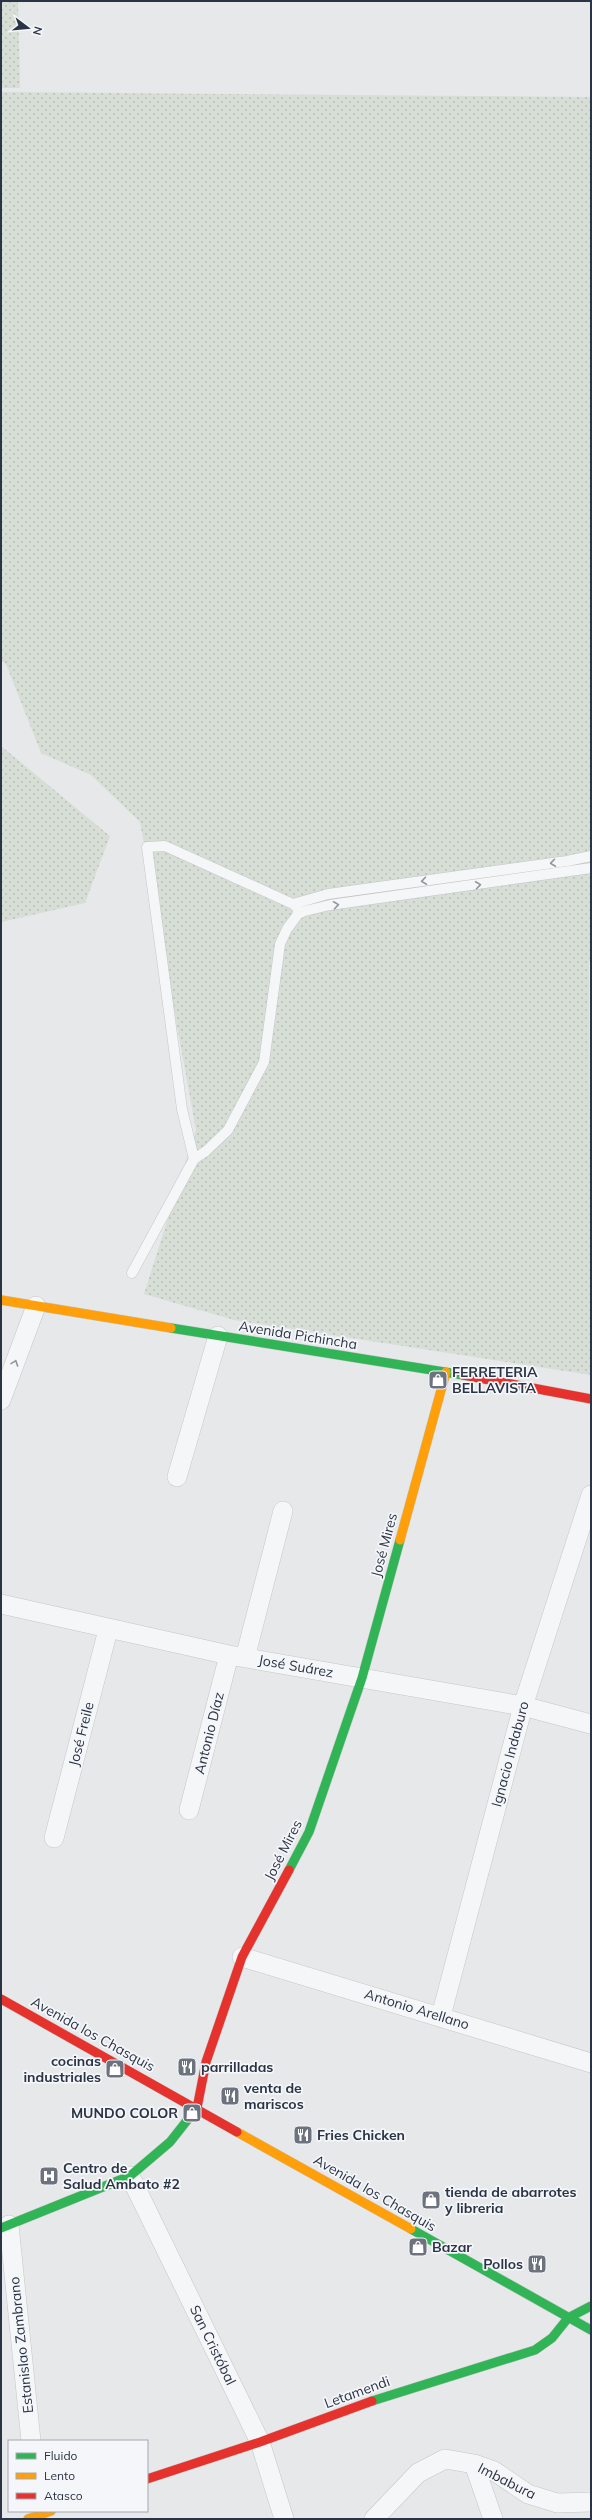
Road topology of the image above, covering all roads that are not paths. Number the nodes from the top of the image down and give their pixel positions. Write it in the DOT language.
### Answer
graph roads {
  1 [pos="591,856"];
  2 [pos="591,868"];
  3 [pos="293,904"];
  4 [pos="298,914"];
  5 [pos="194,1159"];
  6 [pos="132,1273"];
  7 [pos="1,1300"];
  8 [pos="36,1306"];
  9 [pos="218,1336"];
  10 [pos="446,1372"];
  11 [pos="591,1399"];
  12 [pos="1,1400"];
  13 [pos="177,1477"];
  14 [pos="591,1495"];
  15 [pos="283,1511"];
  16 [pos="1,1604"];
  17 [pos="108,1630"];
  18 [pos="237,1657"];
  19 [pos="362,1678"];
  20 [pos="523,1706"];
  21 [pos="591,1724"];
  22 [pos="189,1810"];
  23 [pos="54,1838"];
  24 [pos="242,1957"];
  25 [pos="1,1999"];
  26 [pos="441,2016"];
  27 [pos="591,2063"];
  28 [pos="197,2108"];
  29 [pos="130,2176"];
  30 [pos="5,2226"];
  31 [pos="591,2306"];
  32 [pos="568,2318"];
  33 [pos="591,2330"];
  34 [pos="31,2440"];
  35 [pos="260,2442"];
  36 [pos="474,2464"];
  37 [pos="148,2480"];
  38 [pos="591,2502"];
  39 [pos="284,2519"];
  40 [pos="374,2519"];
  41 [pos="493,2519"];
  1 -- 3 [label="lane, one-way"];
  4 -- 2 [label="lane, one-way"];
  3 -- 4 [label="lane"];
  3 -- 5 [label="lane"];
  4 -- 5 [label="lane"];
  5 -- 6 [label="lane"];
  7 -- 8 [label="street, Avenida Pichincha"];
  8 -- 9 [label="street, Avenida Pichincha"];
  12 -- 8 [label="street, one-way"];
  9 -- 10 [label="street, Avenida Pichincha"];
  9 -- 13 [label="street"];
  10 -- 11 [label="street, Avenida Pichincha"];
  10 -- 19 [label="street, José Mires"];
  14 -- 20 [label="street, Ignacio Indaburo"];
  15 -- 18 [label="street, Antonio Díaz"];
  16 -- 17 [label="street, José Suárez"];
  17 -- 18 [label="street, José Suárez"];
  17 -- 23 [label="street, José Freile"];
  18 -- 19 [label="street, José Suárez"];
  18 -- 22 [label="street, Antonio Díaz"];
  19 -- 20 [label="street, José Suárez"];
  19 -- 24 [label="street, José Mires"];
  20 -- 21 [label="street, José Suárez"];
  20 -- 26 [label="street, Ignacio Indaburo"];
  24 -- 26 [label="street, Antonio Arellano"];
  24 -- 28 [label="street, José Mires"];
  25 -- 28 [label="street, Avenida los Chasquis"];
  26 -- 27 [label="street, Antonio Arellano"];
  28 -- 29 [label="street, José Mires"];
  28 -- 32 [label="street, Avenida los Chasquis"];
  29 -- 30 [label="street, José Mires"];
  29 -- 35 [label="street, San Cristóbal"];
  30 -- 34 [label="street, Estanislao Zambrano"];
  31 -- 32 [label="street"];
  32 -- 33 [label="street, Avenida los Chasquis"];
  32 -- 35 [label="street, Letamendi"];
  35 -- 37 [label="street, Letamendi"];
  35 -- 39 [label="street, San Cristóbal"];
  36 -- 38 [label="street, Imbabura"];
  36 -- 40 [label="street, Imbabura"];
  36 -- 41 [label="street"];
}
